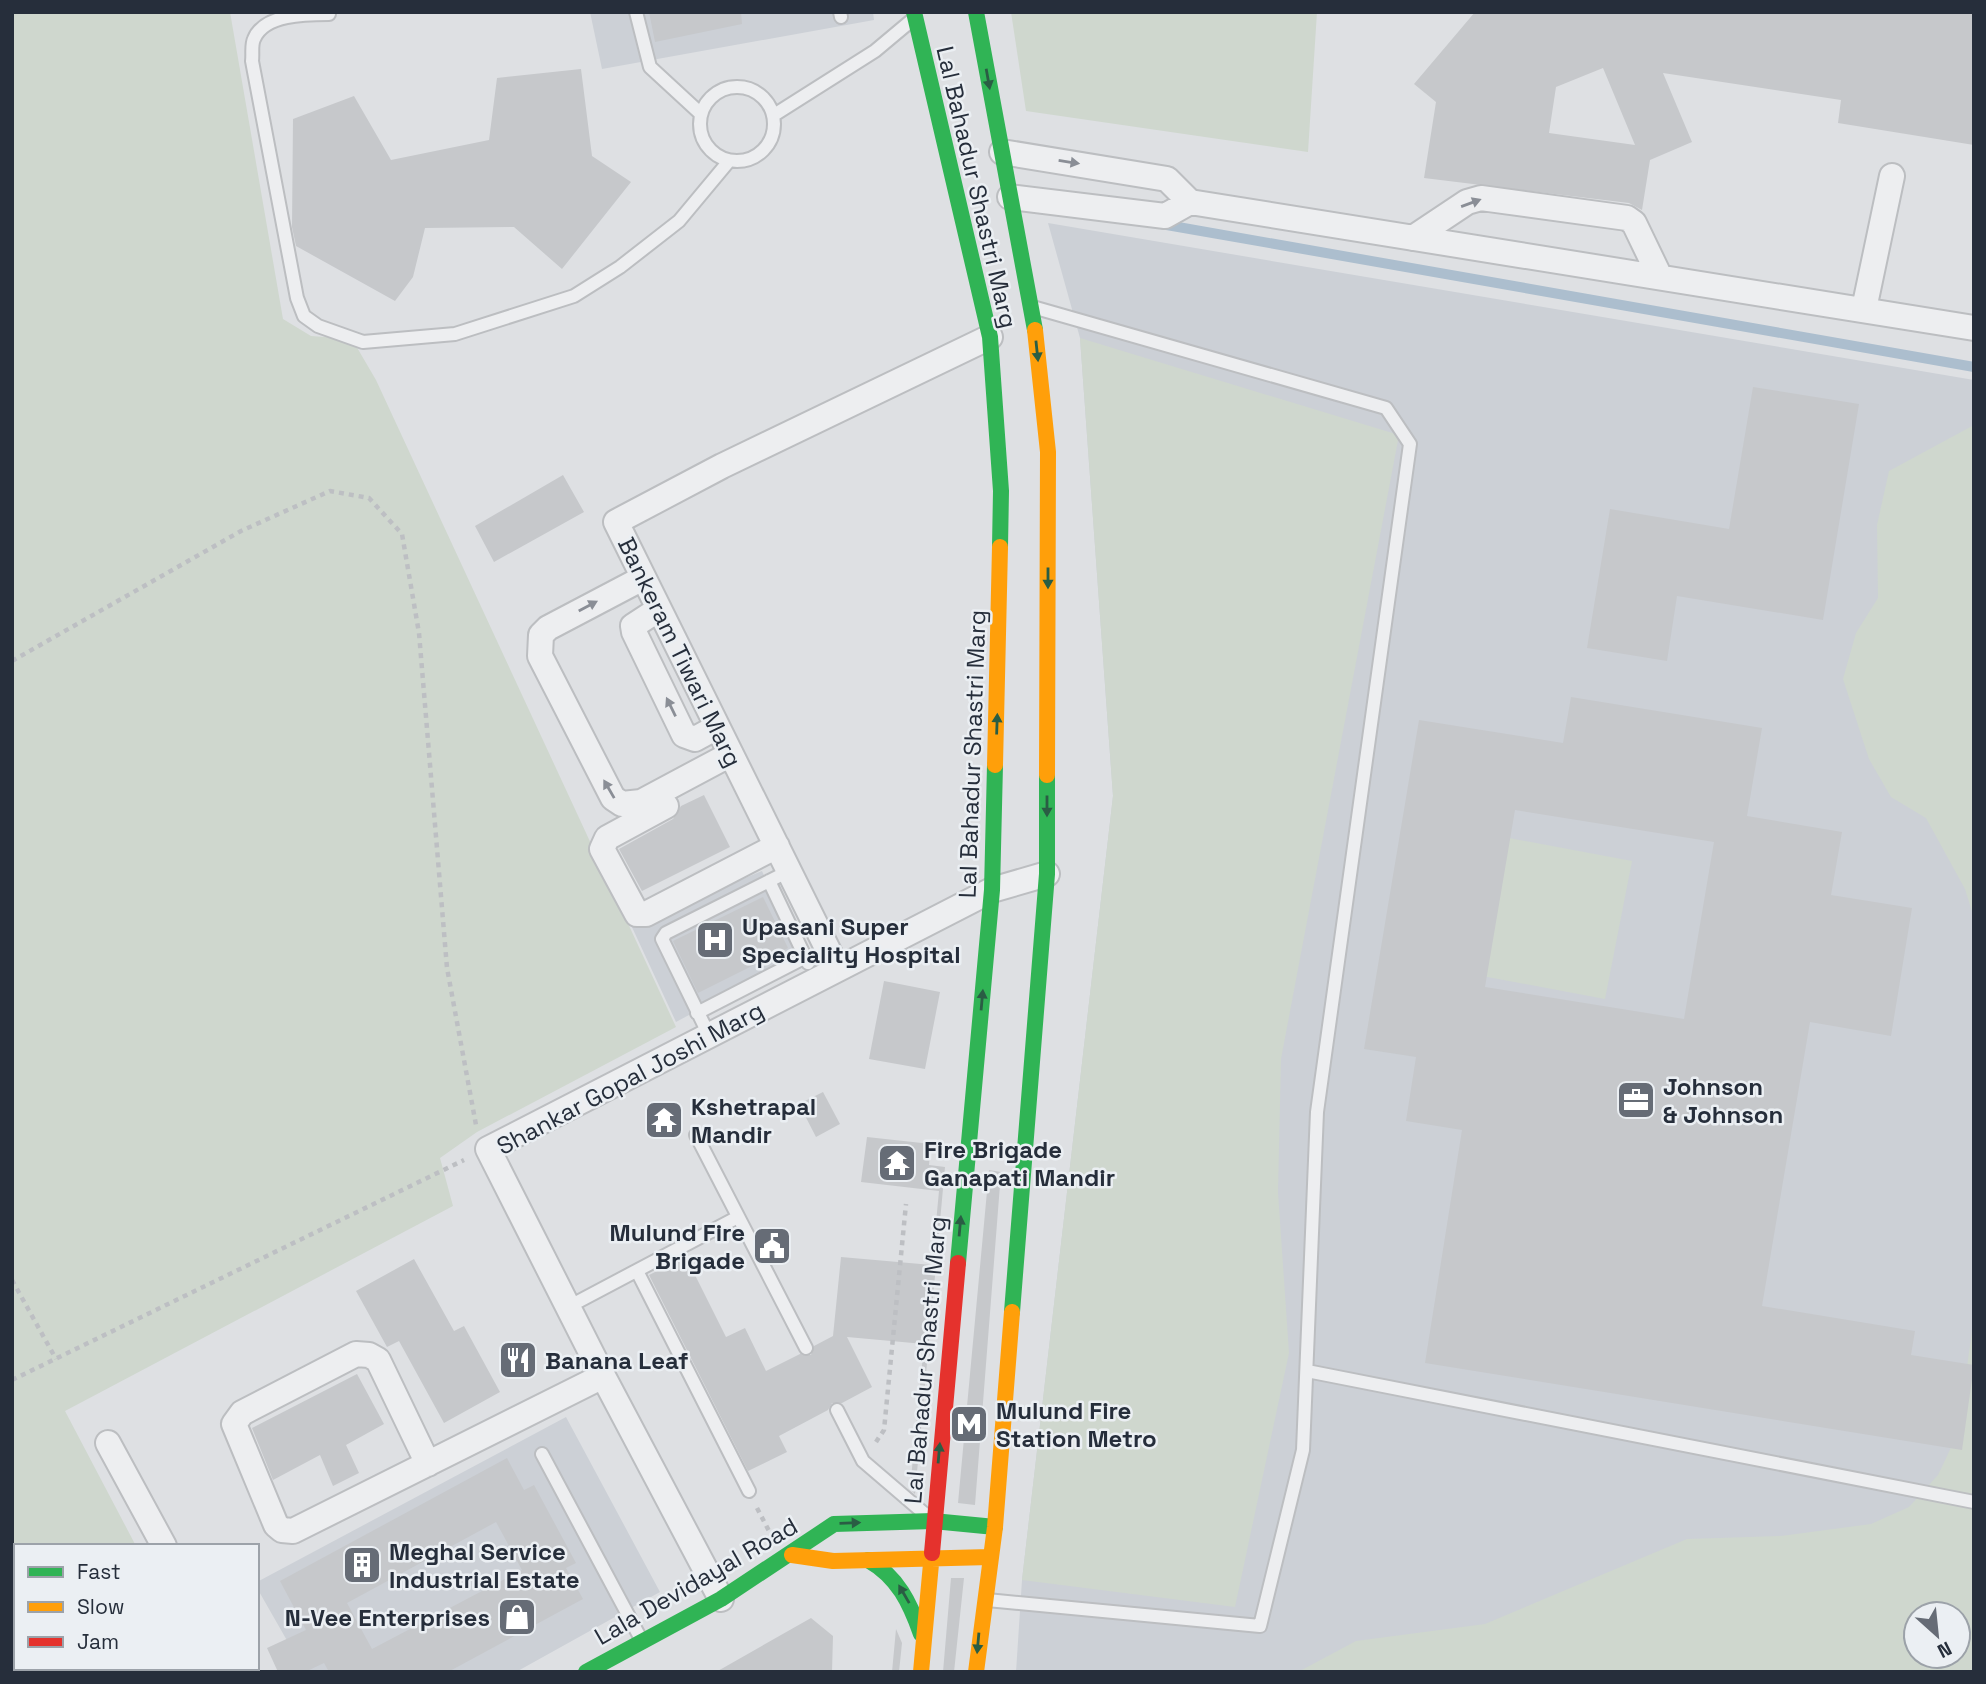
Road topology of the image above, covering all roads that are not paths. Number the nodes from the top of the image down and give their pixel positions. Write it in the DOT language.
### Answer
graph roads {
  1 [pos="636,12"];
  2 [pos="976,12"];
  3 [pos="329,14"];
  4 [pos="914,15"];
  5 [pos="701,114"];
  6 [pos="774,115"];
  7 [pos="1002,152"];
  8 [pos="729,161"];
  9 [pos="1892,176"];
  10 [pos="1010,197"];
  11 [pos="1190,202"];
  12 [pos="1413,238"];
  13 [pos="1660,277"];
  14 [pos="1032,307"];
  15 [pos="1864,309"];
  16 [pos="1974,328"];
  17 [pos="990,337"];
  18 [pos="638,580"];
  19 [pos="654,612"];
  20 [pos="713,730"];
  21 [pos="729,764"];
  22 [pos="771,849"];
  23 [pos="1046,874"];
  24 [pos="779,876"];
  25 [pos="992,890"];
  26 [pos="837,968"];
  27 [pos="703,1024"];
  28 [pos="696,1135"];
  29 [pos="738,1217"];
  30 [pos="637,1270"];
  31 [pos="568,1307"];
  32 [pos="806,1348"];
  33 [pos="1307,1371"];
  34 [pos="603,1376"];
  35 [pos="838,1410"];
  36 [pos="108,1443"];
  37 [pos="542,1454"];
  38 [pos="428,1464"];
  39 [pos="749,1492"];
  40 [pos="1974,1502"];
  41 [pos="933,1521"];
  42 [pos="995,1527"];
  43 [pos="163,1544"];
  44 [pos="990,1557"];
  45 [pos="788,1558"];
  46 [pos="930,1559"];
  47 [pos="868,1560"];
  48 [pos="721,1598"];
  49 [pos="983,1600"];
  50 [pos="923,1640"];
  51 [pos="642,1641"];
  52 [pos="601,1668"];
  53 [pos="921,1672"];
  54 [pos="976,1672"];
  1 -- 5 [label="lane"];
  2 -- 7 [label="main road, Lal Bahadur Shastri Marg, one-way"];
  3 -- 8 [label="lane"];
  4 -- 6 [label="lane"];
  4 -- 17 [label="main road, Lal Bahadur Shastri Marg"];
  5 -- 6 [label="lane"];
  5 -- 8 [label="lane"];
  6 -- 8 [label="lane"];
  7 -- 10 [label="main road, Lal Bahadur Shastri Marg"];
  7 -- 11 [label="street, one-way"];
  9 -- 15 [label="street"];
  10 -- 11 [label="street"];
  10 -- 14 [label="main road, Lal Bahadur Shastri Marg"];
  11 -- 12 [label="street"];
  12 -- 13 [label="street"];
  12 -- 13 [label="street, one-way"];
  13 -- 15 [label="street"];
  14 -- 23 [label="main road, Lal Bahadur Shastri Marg, one-way"];
  14 -- 33 [label="lane"];
  15 -- 16 [label="street"];
  17 -- 18 [label="street, Bankeram Tiwari Marg"];
  25 -- 17 [label="main road, Lal Bahadur Shastri Marg, one-way"];
  18 -- 19 [label="street, Bankeram Tiwari Marg"];
  21 -- 18 [label="street, one-way"];
  19 -- 20 [label="street, Bankeram Tiwari Marg"];
  20 -- 19 [label="street, one-way"];
  20 -- 21 [label="street, Bankeram Tiwari Marg"];
  21 -- 22 [label="street, Bankeram Tiwari Marg"];
  21 -- 22 [label="street"];
  22 -- 24 [label="street, Bankeram Tiwari Marg"];
  23 -- 25 [label="street, Shankar Gopal Joshi Marg"];
  23 -- 42 [label="main road, Lal Bahadur Shastri Marg"];
  24 -- 26 [label="street, Bankeram Tiwari Marg"];
  24 -- 27 [label="lane"];
  24 -- 27 [label="lane"];
  25 -- 26 [label="street, Shankar Gopal Joshi Marg"];
  41 -- 25 [label="main road, Lal Bahadur Shastri Marg, one-way"];
  26 -- 27 [label="street, Shankar Gopal Joshi Marg"];
  27 -- 31 [label="street, Shankar Gopal Joshi Marg"];
  28 -- 29 [label="lane"];
  29 -- 30 [label="lane"];
  29 -- 32 [label="lane"];
  30 -- 31 [label="lane"];
  30 -- 39 [label="lane"];
  31 -- 34 [label="street, Shankar Gopal Joshi Marg"];
  33 -- 40 [label="lane"];
  33 -- 49 [label="lane"];
  34 -- 38 [label="street"];
  34 -- 48 [label="street, Shankar Gopal Joshi Marg"];
  35 -- 41 [label="lane"];
  36 -- 43 [label="street"];
  37 -- 51 [label="lane"];
  38 -- 38 [label="street"];
  41 -- 42 [label="main road, Lala Devidayal Road"];
  45 -- 41 [label="main road, Lala Devidayal Road, one-way"];
  41 -- 46 [label="main road, Lal Bahadur Shastri Marg"];
  42 -- 44 [label="main road, Lal Bahadur Shastri Marg"];
  44 -- 46 [label="main road"];
  44 -- 49 [label="main road, Lal Bahadur Shastri Marg"];
  45 -- 47 [label="main road"];
  45 -- 48 [label="main road, Lala Devidayal Road"];
  46 -- 47 [label="main road"];
  46 -- 50 [label="main road, Lal Bahadur Shastri Marg"];
  50 -- 47 [label="main road, one-way"];
  48 -- 51 [label="main road, Lala Devidayal Road"];
  49 -- 54 [label="main road, Lal Bahadur Shastri Marg, one-way"];
  50 -- 53 [label="main road, Lal Bahadur Shastri Marg"];
  51 -- 52 [label="main road, Lala Devidayal Road"];
}
